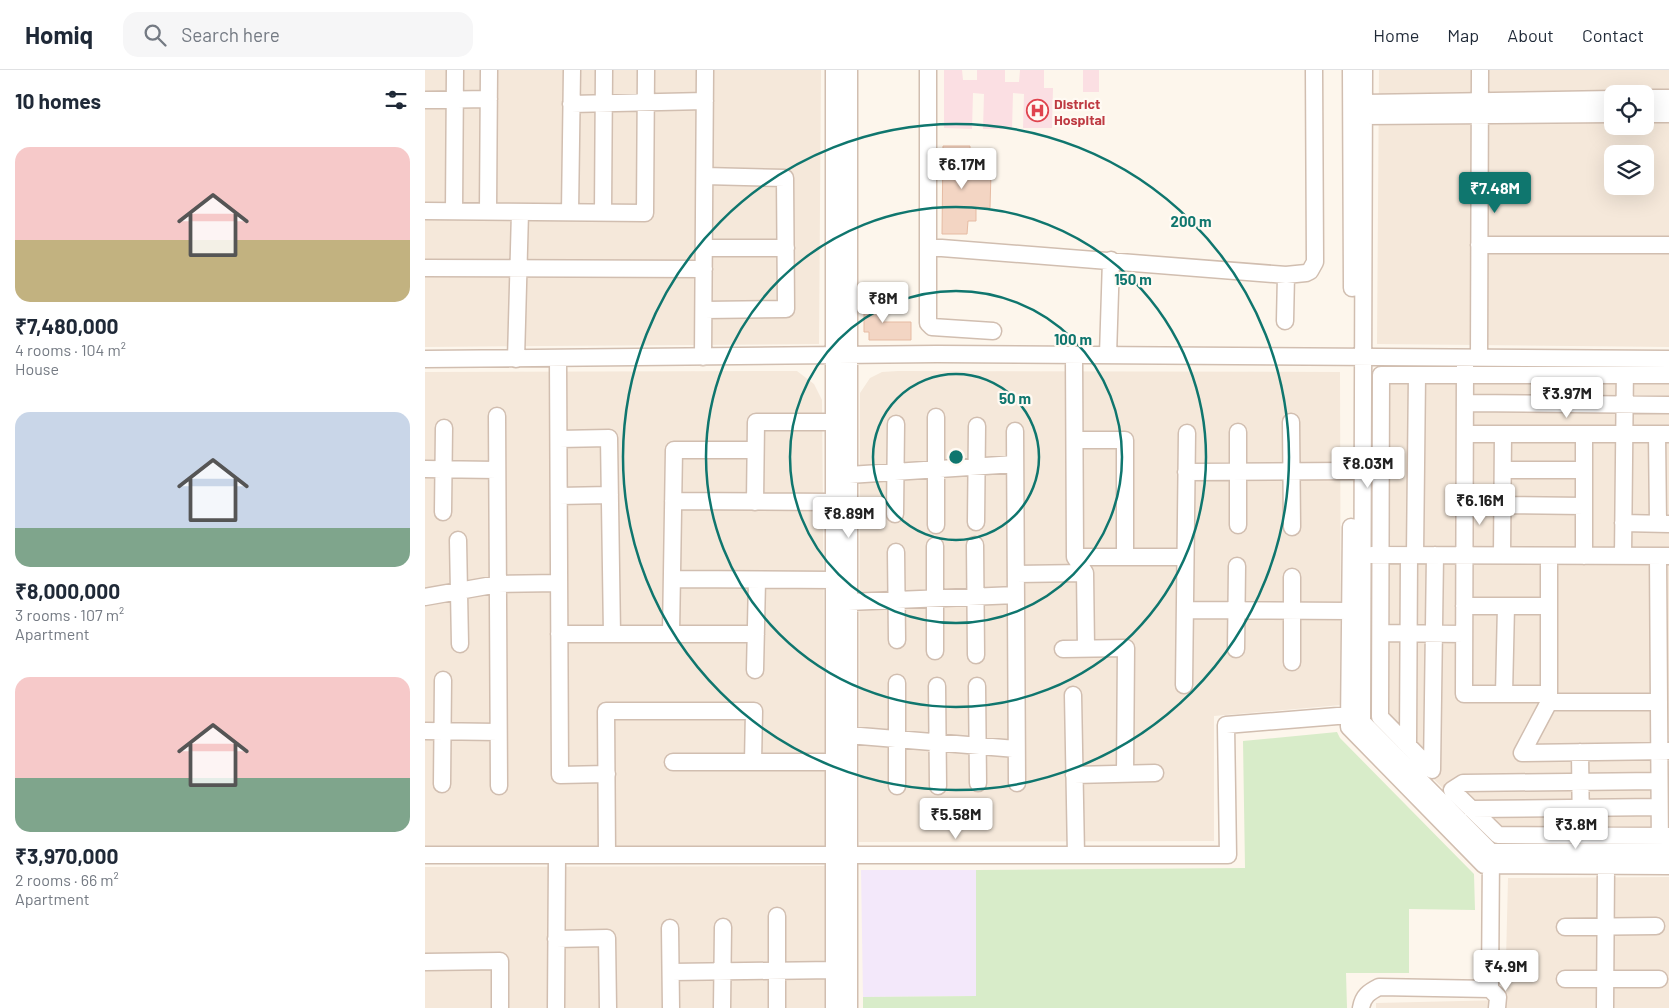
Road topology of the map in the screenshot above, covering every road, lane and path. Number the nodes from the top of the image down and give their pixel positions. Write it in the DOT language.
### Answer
graph roads {
  1 [pos="455,70"];
  2 [pos="489,70"];
  3 [pos="571,70"];
  4 [pos="604,70"];
  5 [pos="646,70"];
  6 [pos="705,70"];
  7 [pos="834,70"];
  8 [pos="849,70"];
  9 [pos="928,70"];
  10 [pos="1314,70"];
  11 [pos="1351,70"];
  12 [pos="1364,70"];
  13 [pos="1480,70"];
  14 [pos="1654,98"];
  15 [pos="1669,98"];
  16 [pos="455,99"];
  17 [pos="489,99"];
  18 [pos="425,100"];
  19 [pos="1604,100"];
  20 [pos="705,101"];
  21 [pos="646,102"];
  22 [pos="603,103"];
  23 [pos="571,104"];
  24 [pos="1480,108"];
  25 [pos="1360,109"];
  26 [pos="1604,114"];
  27 [pos="1654,114"];
  28 [pos="1669,114"];
  29 [pos="705,176"];
  30 [pos="425,211"];
  31 [pos="454,211"];
  32 [pos="488,212"];
  33 [pos="520,212"];
  34 [pos="570,212"];
  35 [pos="603,212"];
  36 [pos="1479,245"];
  37 [pos="1669,246"];
  38 [pos="929,247"];
  39 [pos="704,248"];
  40 [pos="786,248"];
  41 [pos="1111,260"];
  42 [pos="425,268"];
  43 [pos="518,268"];
  44 [pos="704,269"];
  45 [pos="1285,275"];
  46 [pos="704,310"];
  47 [pos="1285,321"];
  48 [pos="993,331"];
  49 [pos="841,355"];
  50 [pos="1074,355"];
  51 [pos="1108,355"];
  52 [pos="703,357"];
  53 [pos="558,358"];
  54 [pos="1358,358"];
  55 [pos="1472,358"];
  56 [pos="425,359"];
  57 [pos="516,359"];
  58 [pos="1669,359"];
  59 [pos="1625,367"];
  60 [pos="1417,375"];
  61 [pos="1465,375"];
  62 [pos="1669,375"];
  63 [pos="1465,403"];
  64 [pos="1625,404"];
  65 [pos="1669,404"];
  66 [pos="497,416"];
  67 [pos="936,417"];
  68 [pos="834,422"];
  69 [pos="1291,422"];
  70 [pos="896,424"];
  71 [pos="977,426"];
  72 [pos="444,428"];
  73 [pos="1015,431"];
  74 [pos="1237,432"];
  75 [pos="1187,433"];
  76 [pos="1465,434"];
  77 [pos="1503,434"];
  78 [pos="1584,434"];
  79 [pos="1624,434"];
  80 [pos="1663,434"];
  81 [pos="559,439"];
  82 [pos="1075,440"];
  83 [pos="755,450"];
  84 [pos="1015,464"];
  85 [pos="976,466"];
  86 [pos="936,469"];
  87 [pos="425,470"];
  88 [pos="443,470"];
  89 [pos="497,470"];
  90 [pos="1503,470"];
  91 [pos="1584,470"];
  92 [pos="1291,471"];
  93 [pos="1352,471"];
  94 [pos="896,472"];
  95 [pos="1186,472"];
  96 [pos="1237,472"];
  97 [pos="849,475"];
  98 [pos="610,495"];
  99 [pos="559,496"];
  100 [pos="673,501"];
  101 [pos="755,502"];
  102 [pos="834,502"];
  103 [pos="1502,505"];
  104 [pos="1584,506"];
  105 [pos="443,512"];
  106 [pos="895,514"];
  107 [pos="976,522"];
  108 [pos="1623,523"];
  109 [pos="1237,524"];
  110 [pos="1663,524"];
  111 [pos="936,525"];
  112 [pos="1292,527"];
  113 [pos="458,540"];
  114 [pos="975,545"];
  115 [pos="935,546"];
  116 [pos="896,552"];
  117 [pos="1363,555"];
  118 [pos="1381,555"];
  119 [pos="1412,555"];
  120 [pos="1435,555"];
  121 [pos="1464,555"];
  122 [pos="1502,556"];
  123 [pos="1549,556"];
  124 [pos="1583,556"];
  125 [pos="1623,556"];
  126 [pos="1663,556"];
  127 [pos="1075,557"];
  128 [pos="1125,557"];
  129 [pos="1185,557"];
  130 [pos="1237,566"];
  131 [pos="1085,573"];
  132 [pos="1016,574"];
  133 [pos="1293,577"];
  134 [pos="672,579"];
  135 [pos="757,580"];
  136 [pos="834,580"];
  137 [pos="559,583"];
  138 [pos="498,584"];
  139 [pos="459,590"];
  140 [pos="1664,594"];
  141 [pos="1016,595"];
  142 [pos="425,597"];
  143 [pos="976,597"];
  144 [pos="935,598"];
  145 [pos="897,600"];
  146 [pos="848,602"];
  147 [pos="1464,606"];
  148 [pos="1506,606"];
  149 [pos="1549,606"];
  150 [pos="1185,610"];
  151 [pos="1237,610"];
  152 [pos="1292,611"];
  153 [pos="1350,611"];
  154 [pos="1381,633"];
  155 [pos="1408,633"];
  156 [pos="559,634"];
  157 [pos="612,634"];
  158 [pos="671,634"];
  159 [pos="756,634"];
  160 [pos="1434,634"];
  161 [pos="1464,634"];
  162 [pos="1664,635"];
  163 [pos="897,640"];
  164 [pos="460,644"];
  165 [pos="1086,648"];
  166 [pos="1063,649"];
  167 [pos="1236,649"];
  168 [pos="935,651"];
  169 [pos="976,655"];
  170 [pos="1292,662"];
  171 [pos="755,670"];
  172 [pos="443,680"];
  173 [pos="897,683"];
  174 [pos="1184,685"];
  175 [pos="937,686"];
  176 [pos="977,686"];
  177 [pos="1504,694"];
  178 [pos="1073,695"];
  179 [pos="1549,698"];
  180 [pos="1662,710"];
  181 [pos="1355,715"];
  182 [pos="425,731"];
  183 [pos="442,731"];
  184 [pos="498,732"];
  185 [pos="848,735"];
  186 [pos="897,739"];
  187 [pos="937,742"];
  188 [pos="1408,744"];
  189 [pos="977,746"];
  190 [pos="1017,749"];
  191 [pos="1664,751"];
  192 [pos="1580,752"];
  193 [pos="673,762"];
  194 [pos="753,762"];
  195 [pos="834,762"];
  196 [pos="1155,773"];
  197 [pos="607,774"];
  198 [pos="1125,774"];
  199 [pos="1074,775"];
  200 [pos="1659,781"];
  201 [pos="1580,782"];
  202 [pos="977,783"];
  203 [pos="1017,783"];
  204 [pos="442,784"];
  205 [pos="499,786"];
  206 [pos="897,786"];
  207 [pos="937,786"];
  208 [pos="1659,807"];
  209 [pos="1580,808"];
  210 [pos="1471,809"];
  211 [pos="1581,835"];
  212 [pos="1664,844"];
  213 [pos="425,855"];
  214 [pos="557,855"];
  215 [pos="607,855"];
  216 [pos="841,855"];
  217 [pos="1076,855"];
  218 [pos="1491,859"];
  219 [pos="1606,866"];
  220 [pos="1669,866"];
  221 [pos="777,916"];
  222 [pos="1565,926"];
  223 [pos="1606,926"];
  224 [pos="1656,926"];
  225 [pos="670,928"];
  226 [pos="723,928"];
  227 [pos="556,939"];
  228 [pos="425,962"];
  229 [pos="834,970"];
  230 [pos="777,971"];
  231 [pos="671,972"];
  232 [pos="722,972"];
  233 [pos="1565,979"];
  234 [pos="1606,979"];
  235 [pos="1659,979"];
  236 [pos="1491,989"];
  237 [pos="500,1008"];
  238 [pos="555,1008"];
  239 [pos="608,1008"];
  240 [pos="671,1008"];
  241 [pos="722,1008"];
  242 [pos="777,1008"];
  243 [pos="834,1008"];
  244 [pos="849,1008"];
  245 [pos="1361,1008"];
  246 [pos="1497,1008"];
  247 [pos="1605,1008"];
  1 -- 16 [label="street"];
  2 -- 17 [label="street"];
  3 -- 23 [label="street"];
  4 -- 22 [label="street"];
  5 -- 21 [label="street"];
  6 -- 20 [label="street"];
  7 -- 49 [label="street"];
  8 -- 49 [label="street"];
  9 -- 38 [label="street"];
  10 -- 45 [label="street"];
  11 -- 25 [label="street"];
  12 -- 25 [label="street"];
  13 -- 24 [label="street"];
  14 -- 15 [label="street"];
  16 -- 17 [label="street"];
  16 -- 18 [label="street"];
  16 -- 31 [label="street"];
  17 -- 32 [label="street"];
  19 -- 24 [label="street"];
  20 -- 21 [label="street"];
  20 -- 29 [label="street"];
  21 -- 22 [label="street"];
  21 -- 35 [label="street"];
  22 -- 23 [label="street"];
  22 -- 35 [label="street"];
  23 -- 34 [label="street"];
  24 -- 25 [label="street"];
  24 -- 26 [label="street"];
  24 -- 36 [label="street"];
  25 -- 54 [label="street"];
  27 -- 28 [label="street"];
  29 -- 39 [label="street"];
  29 -- 40 [label="street"];
  30 -- 31 [label="street"];
  31 -- 32 [label="street"];
  32 -- 33 [label="street"];
  33 -- 34 [label="street"];
  33 -- 43 [label="street"];
  34 -- 35 [label="street"];
  36 -- 37 [label="street"];
  36 -- 55 [label="street"];
  38 -- 41 [label="street"];
  38 -- 48 [label="street"];
  39 -- 40 [label="street"];
  39 -- 44 [label="street"];
  40 -- 46 [label="street"];
  41 -- 45 [label="street"];
  41 -- 51 [label="street"];
  42 -- 43 [label="street"];
  43 -- 44 [label="street"];
  43 -- 57 [label="street"];
  44 -- 46 [label="street"];
  45 -- 47 [label="street"];
  46 -- 52 [label="street"];
  49 -- 50 [label="street"];
  49 -- 52 [label="street"];
  49 -- 68 [label="street"];
  49 -- 97 [label="street"];
  50 -- 51 [label="street"];
  50 -- 82 [label="street"];
  51 -- 54 [label="street"];
  52 -- 53 [label="street"];
  53 -- 57 [label="street"];
  53 -- 81 [label="street"];
  54 -- 55 [label="street"];
  54 -- 93 [label="street"];
  54 -- 117 [label="street"];
  55 -- 59 [label="street"];
  55 -- 61 [label="street"];
  56 -- 57 [label="street"];
  58 -- 59 [label="street"];
  59 -- 61 [label="street"];
  59 -- 62 [label="street"];
  59 -- 64 [label="street"];
  60 -- 61 [label="street"];
  60 -- 118 [label="street"];
  60 -- 119 [label="street"];
  61 -- 63 [label="street"];
  63 -- 64 [label="street"];
  63 -- 76 [label="street"];
  64 -- 65 [label="street"];
  64 -- 79 [label="street"];
  66 -- 89 [label="street"];
  67 -- 86 [label="street"];
  68 -- 83 [label="street"];
  68 -- 102 [label="street"];
  69 -- 92 [label="street"];
  70 -- 94 [label="street"];
  71 -- 85 [label="street"];
  72 -- 88 [label="street"];
  73 -- 84 [label="street"];
  74 -- 96 [label="street"];
  75 -- 95 [label="street"];
  76 -- 77 [label="street"];
  76 -- 121 [label="street"];
  77 -- 78 [label="street"];
  77 -- 90 [label="street"];
  78 -- 79 [label="street"];
  78 -- 91 [label="street"];
  79 -- 80 [label="street"];
  79 -- 108 [label="street"];
  80 -- 110 [label="street"];
  81 -- 98 [label="street"];
  81 -- 99 [label="street"];
  82 -- 127 [label="street"];
  82 -- 128 [label="street"];
  83 -- 100 [label="street"];
  83 -- 101 [label="street"];
  84 -- 85 [label="street"];
  84 -- 132 [label="street"];
  85 -- 86 [label="street"];
  85 -- 107 [label="street"];
  86 -- 94 [label="street"];
  86 -- 111 [label="street"];
  87 -- 88 [label="street"];
  88 -- 89 [label="street"];
  88 -- 105 [label="street"];
  89 -- 138 [label="street"];
  90 -- 91 [label="street"];
  90 -- 103 [label="street"];
  91 -- 104 [label="street"];
  92 -- 93 [label="street"];
  92 -- 96 [label="street"];
  92 -- 112 [label="street"];
  93 -- 153 [label="street"];
  94 -- 97 [label="street"];
  94 -- 106 [label="street"];
  95 -- 96 [label="street"];
  95 -- 129 [label="street"];
  96 -- 109 [label="street"];
  97 -- 146 [label="street"];
  98 -- 99 [label="street"];
  98 -- 157 [label="street"];
  99 -- 137 [label="street"];
  100 -- 101 [label="street"];
  100 -- 134 [label="street"];
  101 -- 102 [label="street"];
  102 -- 136 [label="street"];
  103 -- 104 [label="street"];
  103 -- 122 [label="street"];
  104 -- 124 [label="street"];
  108 -- 110 [label="street"];
  108 -- 125 [label="street"];
  113 -- 139 [label="street"];
  114 -- 143 [label="street"];
  115 -- 144 [label="street"];
  116 -- 145 [label="street"];
  117 -- 118 [label="street"];
  117 -- 181 [label="street"];
  118 -- 119 [label="street"];
  118 -- 154 [label="street"];
  119 -- 120 [label="street"];
  119 -- 155 [label="street"];
  120 -- 121 [label="street"];
  120 -- 160 [label="street"];
  121 -- 122 [label="street"];
  121 -- 147 [label="street"];
  122 -- 123 [label="street"];
  123 -- 124 [label="street"];
  123 -- 149 [label="street"];
  124 -- 125 [label="street"];
  125 -- 126 [label="street"];
  126 -- 140 [label="street"];
  127 -- 128 [label="street"];
  127 -- 131 [label="street"];
  128 -- 129 [label="street"];
  129 -- 150 [label="street"];
  130 -- 151 [label="street"];
  131 -- 132 [label="street"];
  131 -- 165 [label="street"];
  132 -- 141 [label="street"];
  133 -- 152 [label="street"];
  134 -- 135 [label="street"];
  134 -- 158 [label="street"];
  135 -- 136 [label="street"];
  135 -- 159 [label="street"];
  136 -- 195 [label="street"];
  137 -- 138 [label="street"];
  137 -- 156 [label="street"];
  138 -- 139 [label="street"];
  138 -- 184 [label="street"];
  139 -- 142 [label="street"];
  139 -- 164 [label="street"];
  140 -- 162 [label="street"];
  141 -- 143 [label="street"];
  141 -- 190 [label="street"];
  143 -- 144 [label="street"];
  143 -- 169 [label="street"];
  144 -- 145 [label="street"];
  144 -- 168 [label="street"];
  145 -- 146 [label="street"];
  145 -- 163 [label="street"];
  146 -- 185 [label="street"];
  147 -- 148 [label="street"];
  147 -- 161 [label="street"];
  148 -- 149 [label="street"];
  148 -- 177 [label="street"];
  149 -- 179 [label="street"];
  150 -- 151 [label="street"];
  150 -- 174 [label="street"];
  151 -- 152 [label="street"];
  151 -- 167 [label="street"];
  152 -- 153 [label="street"];
  152 -- 170 [label="street"];
  153 -- 181 [label="street"];
  154 -- 155 [label="street"];
  154 -- 188 [label="street"];
  155 -- 160 [label="street"];
  155 -- 188 [label="street"];
  156 -- 157 [label="street"];
  156 -- 197 [label="street"];
  157 -- 158 [label="street"];
  158 -- 159 [label="street"];
  159 -- 171 [label="street"];
  160 -- 161 [label="street"];
  160 -- 188 [label="street"];
  161 -- 177 [label="street"];
  162 -- 180 [label="street"];
  165 -- 166 [label="street"];
  165 -- 198 [label="street"];
  172 -- 183 [label="street"];
  173 -- 186 [label="street"];
  175 -- 187 [label="street"];
  176 -- 189 [label="street"];
  177 -- 179 [label="street"];
  178 -- 199 [label="street"];
  179 -- 180 [label="street"];
  179 -- 192 [label="street"];
  180 -- 191 [label="street"];
  181 -- 217 [label="street"];
  181 -- 218 [label="street"];
  182 -- 183 [label="street"];
  183 -- 184 [label="street"];
  183 -- 204 [label="street"];
  184 -- 205 [label="street"];
  185 -- 186 [label="street"];
  185 -- 216 [label="street"];
  186 -- 187 [label="street"];
  186 -- 206 [label="street"];
  187 -- 189 [label="street"];
  187 -- 207 [label="street"];
  189 -- 190 [label="street"];
  189 -- 202 [label="street"];
  190 -- 203 [label="street"];
  191 -- 192 [label="street"];
  191 -- 200 [label="street"];
  192 -- 201 [label="street"];
  193 -- 194 [label="street"];
  194 -- 195 [label="street"];
  194 -- 197 [label="street"];
  195 -- 216 [label="street"];
  196 -- 198 [label="street"];
  197 -- 215 [label="street"];
  198 -- 199 [label="street"];
  199 -- 217 [label="street"];
  200 -- 201 [label="street"];
  200 -- 208 [label="street"];
  201 -- 209 [label="street"];
  201 -- 210 [label="street"];
  208 -- 209 [label="street"];
  208 -- 212 [label="street"];
  209 -- 210 [label="street"];
  209 -- 211 [label="street"];
  210 -- 211 [label="street"];
  211 -- 212 [label="street"];
  212 -- 218 [label="street"];
  213 -- 214 [label="street"];
  214 -- 215 [label="street"];
  214 -- 227 [label="street"];
  215 -- 216 [label="street"];
  216 -- 217 [label="street"];
  216 -- 229 [label="street"];
  216 -- 244 [label="street"];
  218 -- 219 [label="street"];
  218 -- 236 [label="street"];
  219 -- 220 [label="street"];
  219 -- 223 [label="street"];
  221 -- 230 [label="street"];
  222 -- 223 [label="street"];
  223 -- 224 [label="street"];
  223 -- 234 [label="street"];
  225 -- 231 [label="street"];
  226 -- 232 [label="street"];
  227 -- 238 [label="street"];
  227 -- 239 [label="street"];
  228 -- 237 [label="street"];
  229 -- 230 [label="street"];
  229 -- 243 [label="street"];
  230 -- 232 [label="street"];
  230 -- 242 [label="street"];
  231 -- 232 [label="street"];
  231 -- 240 [label="street"];
  232 -- 241 [label="street"];
  233 -- 234 [label="street"];
  234 -- 235 [label="street"];
  234 -- 247 [label="street"];
  236 -- 245 [label="street"];
  236 -- 246 [label="street"];
}
